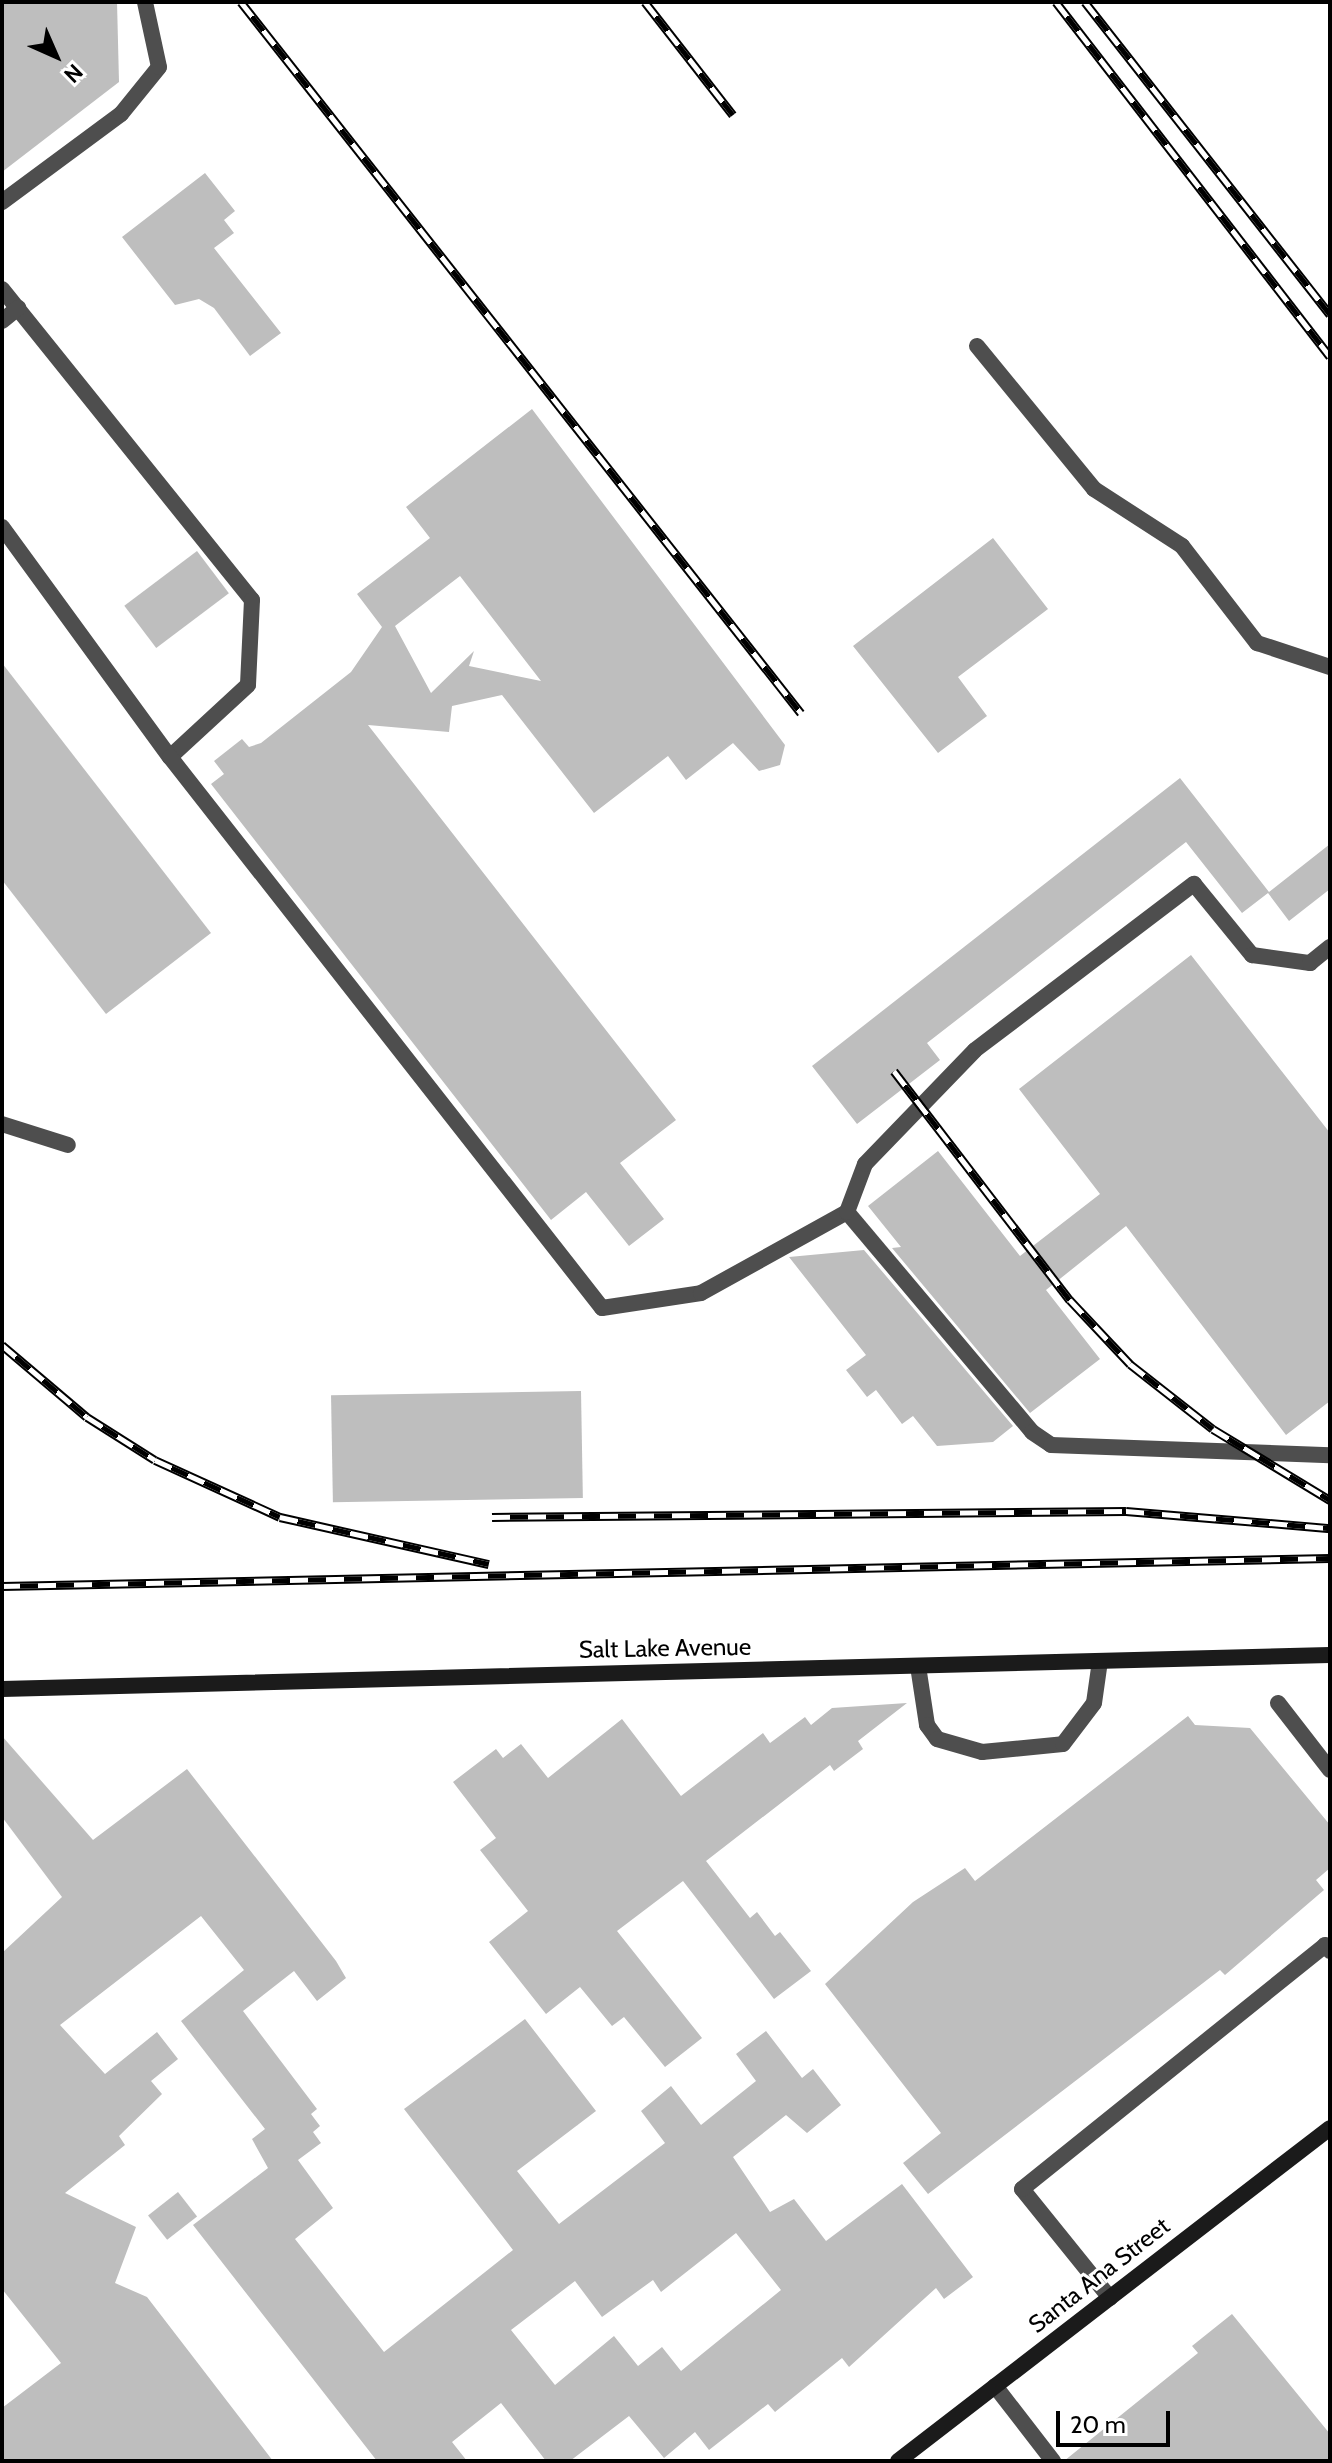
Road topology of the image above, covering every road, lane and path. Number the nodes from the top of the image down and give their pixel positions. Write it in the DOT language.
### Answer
graph roads {
  1 [pos="145,2"];
  2 [pos="2,202"];
  3 [pos="2,289"];
  4 [pos="18,308"];
  5 [pos="2,321"];
  6 [pos="977,346"];
  7 [pos="2,527"];
  8 [pos="1330,667"];
  9 [pos="170,757"];
  10 [pos="1330,947"];
  11 [pos="2,1124"];
  12 [pos="68,1145"];
  13 [pos="847,1212"];
  14 [pos="1330,1455"];
  15 [pos="1330,1655"];
  16 [pos="1100,1661"];
  17 [pos="918,1666"];
  18 [pos="2,1689"];
  19 [pos="1278,1703"];
  20 [pos="1330,1770"];
  21 [pos="1330,1951"];
  22 [pos="1330,2128"];
  23 [pos="1110,2298"];
  24 [pos="995,2386"];
  25 [pos="898,2461"];
  26 [pos="1053,2461"];
  1 -- 2 [label="street"];
  3 -- 4 [label="street"];
  4 -- 5 [label="street"];
  4 -- 9 [label="street"];
  6 -- 8 [label="street"];
  7 -- 9 [label="street"];
  9 -- 13 [label="street"];
  10 -- 13 [label="street"];
  11 -- 12 [label="street"];
  13 -- 14 [label="street"];
  15 -- 16 [label="street, Salt Lake Avenue"];
  16 -- 17 [label="street, Salt Lake Avenue"];
  16 -- 17 [label="street"];
  17 -- 18 [label="street, Salt Lake Avenue"];
  19 -- 20 [label="street"];
  21 -- 23 [label="street"];
  22 -- 23 [label="street, Santa Ana Street"];
  23 -- 24 [label="street, Santa Ana Street"];
  24 -- 25 [label="street, Santa Ana Street"];
  24 -- 26 [label="street"];
}
